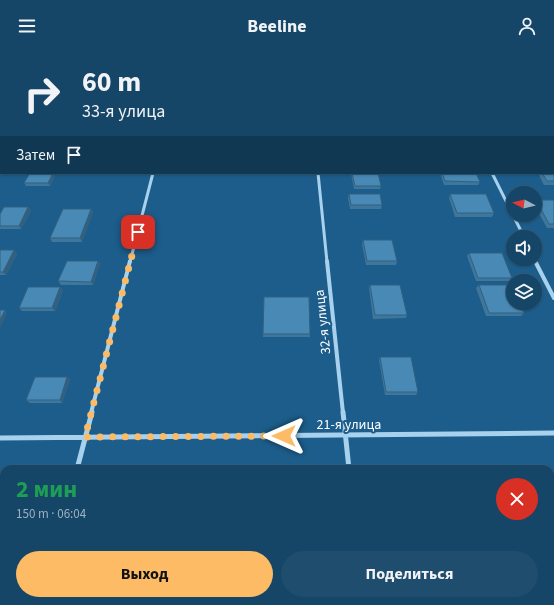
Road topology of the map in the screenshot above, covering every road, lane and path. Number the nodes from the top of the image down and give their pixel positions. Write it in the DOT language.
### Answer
graph roads {
  1 [pos="153,174"];
  2 [pos="318,174"];
  3 [pos="492,174"];
  4 [pos="520,230"];
  5 [pos="538,266"];
  6 [pos="554,298"];
  7 [pos="554,433"];
  8 [pos="346,435"];
  9 [pos="85,437"];
  10 [pos="0,438"];
  11 [pos="78,465"];
  12 [pos="349,465"];
  1 -- 9 [label="street"];
  2 -- 8 [label="street, 32-я улица"];
  3 -- 4 [label="street"];
  5 -- 6 [label="street"];
  7 -- 8 [label="street, 21-я улица"];
  8 -- 9 [label="street, 21-я улица"];
  8 -- 12 [label="street, 32-я улица"];
  9 -- 10 [label="street, 21-я улица"];
  9 -- 11 [label="street"];
}
